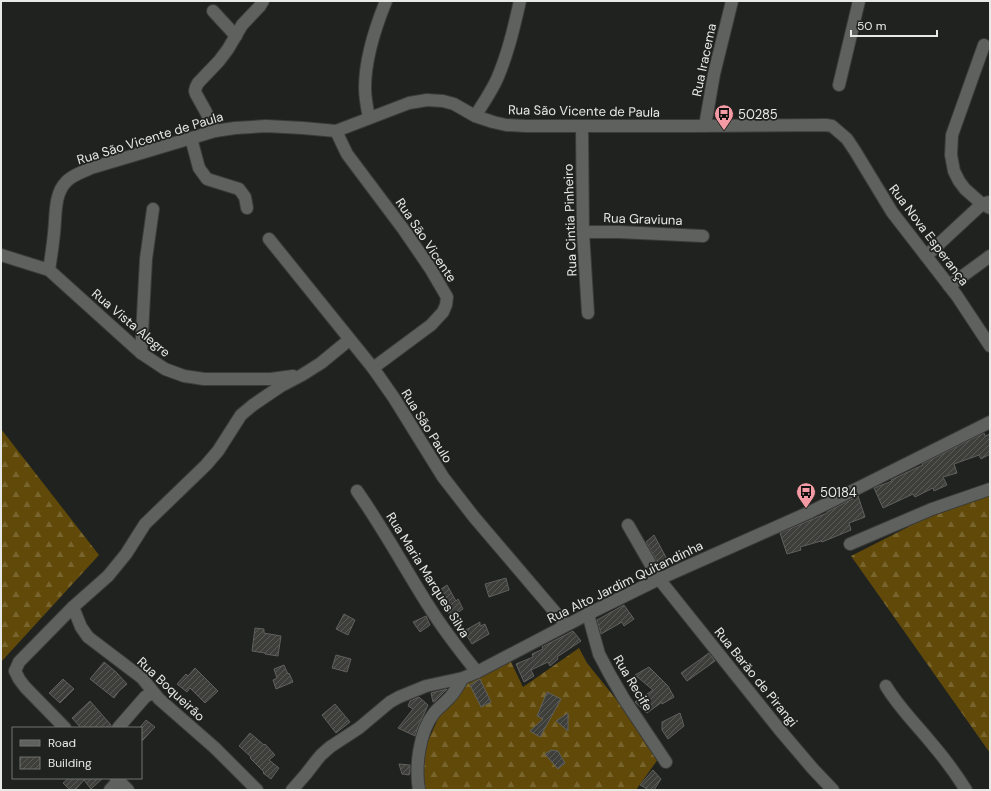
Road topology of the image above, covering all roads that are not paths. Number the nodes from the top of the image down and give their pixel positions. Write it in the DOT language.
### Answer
graph roads {
  1 [pos="263,1"];
  2 [pos="386,1"];
  3 [pos="520,1"];
  4 [pos="732,1"];
  5 [pos="859,1"];
  6 [pos="213,11"];
  7 [pos="236,36"];
  8 [pos="984,45"];
  9 [pos="839,85"];
  10 [pos="475,116"];
  11 [pos="369,118"];
  12 [pos="582,126"];
  13 [pos="705,126"];
  14 [pos="215,131"];
  15 [pos="336,131"];
  16 [pos="191,138"];
  17 [pos="847,139"];
  18 [pos="987,205"];
  19 [pos="247,208"];
  20 [pos="153,209"];
  21 [pos="582,232"];
  22 [pos="703,236"];
  23 [pos="269,239"];
  24 [pos="4,254"];
  25 [pos="926,256"];
  26 [pos="990,256"];
  27 [pos="49,270"];
  28 [pos="949,286"];
  29 [pos="588,313"];
  30 [pos="349,340"];
  31 [pos="990,346"];
  32 [pos="141,353"];
  33 [pos="373,368"];
  34 [pos="302,376"];
  35 [pos="990,422"];
  36 [pos="990,489"];
  37 [pos="357,491"];
  38 [pos="628,525"];
  39 [pos="850,544"];
  40 [pos="659,579"];
  41 [pos="73,606"];
  42 [pos="588,614"];
  43 [pos="566,625"];
  44 [pos="477,672"];
  45 [pos="463,678"];
  46 [pos="886,686"];
  47 [pos="154,694"];
  48 [pos="64,727"];
  49 [pos="119,727"];
  50 [pos="666,762"];
  51 [pos="117,779"];
  52 [pos="110,790"];
  53 [pos="128,790"];
  54 [pos="257,790"];
  55 [pos="292,790"];
  56 [pos="419,790"];
  57 [pos="833,790"];
  58 [pos="966,790"];
  1 -- 7 [label="street"];
  2 -- 11 [label="street"];
  3 -- 10 [label="street"];
  4 -- 13 [label="street, Rua Iracema"];
  5 -- 9 [label="street"];
  6 -- 7 [label="street"];
  7 -- 14 [label="street"];
  8 -- 18 [label="street"];
  10 -- 11 [label="street, Rua São Vicente de Paula"];
  10 -- 12 [label="street, Rua São Vicente de Paula"];
  11 -- 15 [label="street, Rua São Vicente de Paula"];
  12 -- 13 [label="street, Rua São Vicente de Paula"];
  12 -- 21 [label="street, Rua Cintia Pinheiro"];
  13 -- 17 [label="street, Rua São Vicente de Paula"];
  14 -- 15 [label="street, Rua São Vicente de Paula"];
  14 -- 16 [label="street, Rua São Vicente de Paula"];
  15 -- 33 [label="street, Rua São Vicente"];
  16 -- 19 [label="street"];
  16 -- 27 [label="street, Rua São Vicente de Paula"];
  17 -- 25 [label="street, Rua Nova Esperança"];
  18 -- 25 [label="street"];
  20 -- 32 [label="street"];
  21 -- 22 [label="street, Rua Graviuna"];
  21 -- 29 [label="street, Rua Cintia Pinheiro"];
  23 -- 30 [label="street, Rua São Paulo"];
  24 -- 27 [label="street, Rua Vista Alegre"];
  25 -- 28 [label="street, Rua Nova Esperança"];
  26 -- 28 [label="street"];
  27 -- 32 [label="street, Rua Vista Alegre"];
  28 -- 31 [label="street, Rua Nova Esperança"];
  30 -- 33 [label="street, Rua São Paulo"];
  30 -- 34 [label="street"];
  32 -- 34 [label="street, Rua Vista Alegre"];
  33 -- 43 [label="street, Rua São Paulo"];
  34 -- 41 [label="street"];
  35 -- 40 [label="street, Rua Alto Jardim Quitandinha"];
  36 -- 39 [label="street"];
  37 -- 44 [label="street, Rua Maria Marques Silva"];
  38 -- 40 [label="street"];
  40 -- 42 [label="street, Rua Alto Jardim Quitandinha"];
  40 -- 57 [label="street, Rua Barão de Pirangi"];
  41 -- 47 [label="street, Rua Boqueirão"];
  41 -- 48 [label="street"];
  42 -- 43 [label="street, Rua Alto Jardim Quitandinha"];
  42 -- 50 [label="street, Rua Recife"];
  43 -- 44 [label="street, Rua Alto Jardim Quitandinha"];
  44 -- 45 [label="street, Rua Alto Jardim Quitandinha"];
  45 -- 55 [label="street, Rua Alto Jardim Quitandinha"];
  45 -- 56 [label="street"];
  46 -- 58 [label="street"];
  47 -- 49 [label="street"];
  47 -- 54 [label="street, Rua Boqueirão"];
  51 -- 52 [label="street"];
  51 -- 53 [label="street"];
}
